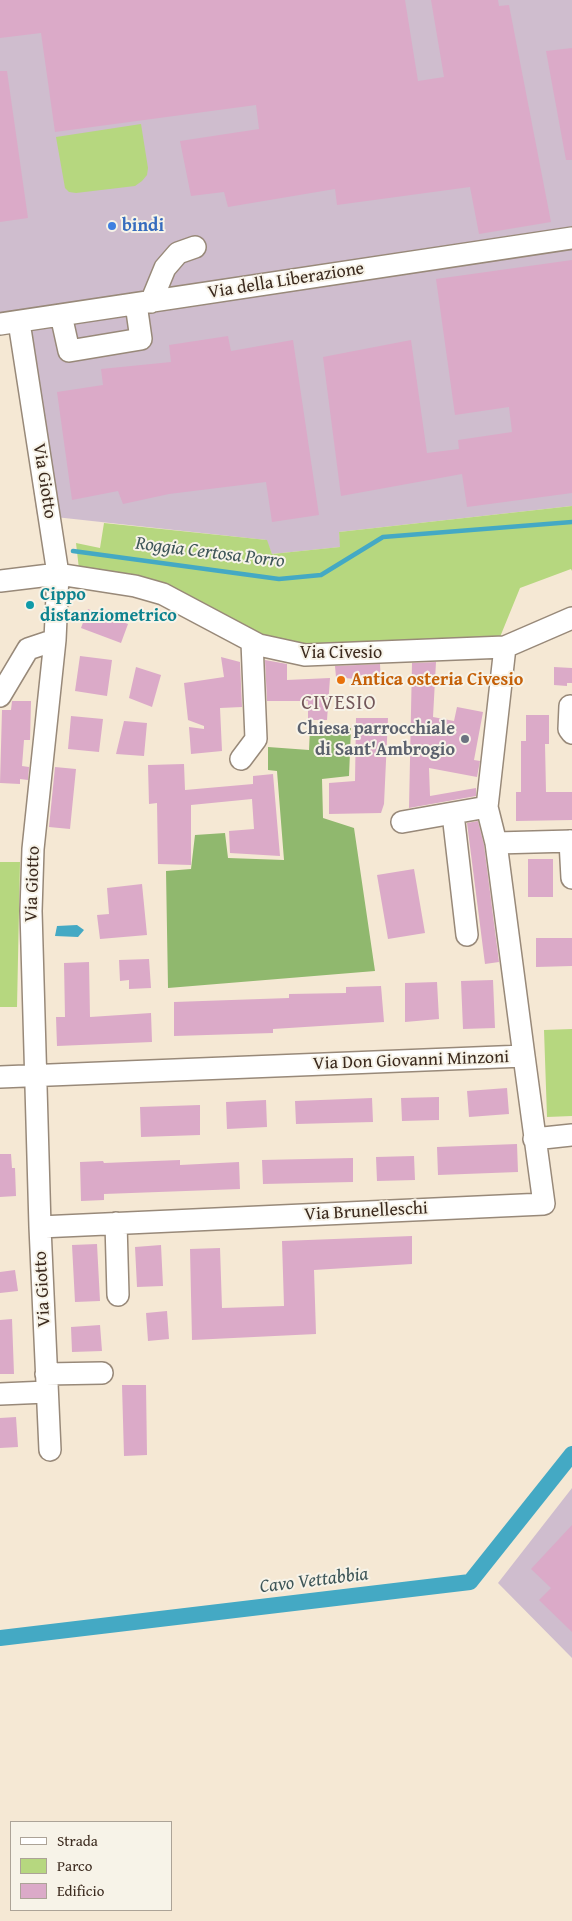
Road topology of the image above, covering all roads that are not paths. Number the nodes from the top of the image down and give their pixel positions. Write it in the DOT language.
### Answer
graph roads {
  1 [pos="572,238"];
  2 [pos="195,247"];
  3 [pos="143,303"];
  4 [pos="61,315"];
  5 [pos="9,323"];
  6 [pos="58,574"];
  7 [pos="0,581"];
  8 [pos="572,618"];
  9 [pos="55,640"];
  10 [pos="252,642"];
  11 [pos="505,647"];
  12 [pos="0,696"];
  13 [pos="570,706"];
  14 [pos="572,733"];
  15 [pos="241,759"];
  16 [pos="487,807"];
  17 [pos="453,814"];
  18 [pos="402,822"];
  19 [pos="571,841"];
  20 [pos="496,843"];
  21 [pos="572,878"];
  22 [pos="467,935"];
  23 [pos="524,1056"];
  24 [pos="35,1076"];
  25 [pos="0,1077"];
  26 [pos="572,1135"];
  27 [pos="534,1139"];
  28 [pos="116,1223"];
  29 [pos="40,1227"];
  30 [pos="118,1294"];
  31 [pos="102,1373"];
  32 [pos="47,1383"];
  33 [pos="0,1394"];
  34 [pos="50,1450"];
  1 -- 3 [label="street, Via della Liberazione"];
  2 -- 3 [label="street"];
  3 -- 4 [label="street, Via della Liberazione"];
  3 -- 4 [label="street"];
  4 -- 5 [label="street, Via della Liberazione"];
  5 -- 6 [label="street, Via Giotto"];
  6 -- 7 [label="street, Via Civesio"];
  6 -- 9 [label="street, Via Giotto"];
  6 -- 10 [label="street, Via Civesio"];
  8 -- 11 [label="street, Via Civesio"];
  9 -- 12 [label="street"];
  9 -- 24 [label="street, Via Giotto"];
  10 -- 11 [label="street, Via Civesio"];
  10 -- 15 [label="street"];
  11 -- 16 [label="street, Via Don Giovanni Minzoni"];
  13 -- 14 [label="street"];
  16 -- 17 [label="street"];
  16 -- 20 [label="street, Via Don Giovanni Minzoni"];
  17 -- 18 [label="street"];
  17 -- 22 [label="street"];
  19 -- 20 [label="street"];
  19 -- 21 [label="street"];
  20 -- 23 [label="street, Via Don Giovanni Minzoni"];
  23 -- 24 [label="street, Via Don Giovanni Minzoni"];
  23 -- 27 [label="street, Via Brunelleschi"];
  24 -- 25 [label="street, Via Don Giovanni Minzoni"];
  24 -- 29 [label="street, Via Giotto"];
  26 -- 27 [label="street"];
  27 -- 28 [label="street, Via Brunelleschi"];
  28 -- 29 [label="street, Via Brunelleschi"];
  28 -- 30 [label="street"];
  29 -- 32 [label="street, Via Giotto"];
  31 -- 32 [label="street"];
  32 -- 33 [label="street"];
  32 -- 34 [label="street, Via Giotto"];
}
